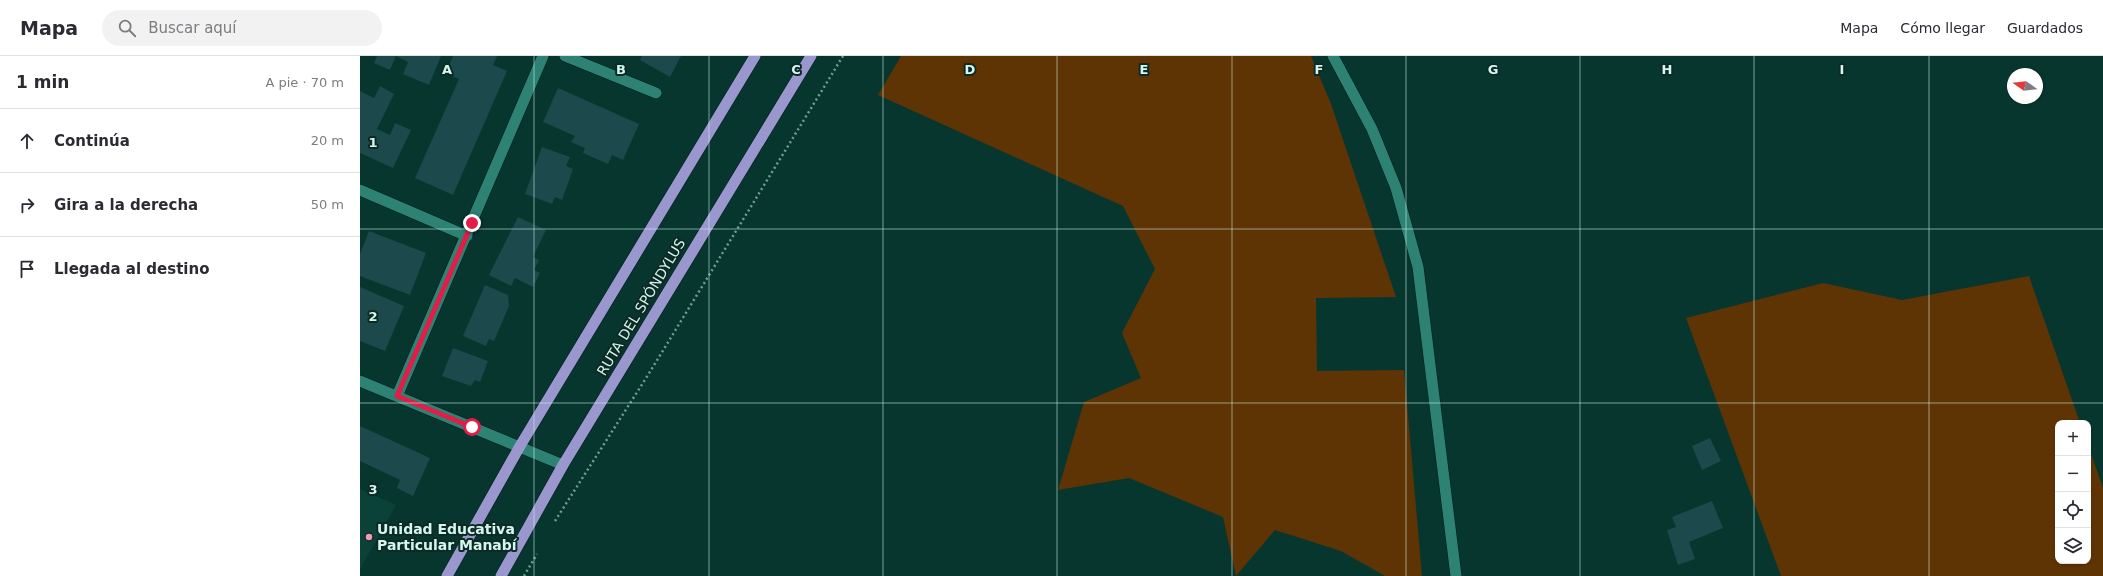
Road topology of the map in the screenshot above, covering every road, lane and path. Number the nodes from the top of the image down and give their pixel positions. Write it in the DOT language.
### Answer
graph roads {
  1 [pos="543,56"];
  2 [pos="565,56"];
  3 [pos="755,56"];
  4 [pos="811,56"];
  5 [pos="843,56"];
  6 [pos="1333,56"];
  7 [pos="656,93"];
  8 [pos="360,190"];
  9 [pos="467,236"];
  10 [pos="360,381"];
  11 [pos="397,396"];
  12 [pos="520,446"];
  13 [pos="563,465"];
  14 [pos="554,522"];
  15 [pos="539,549"];
  16 [pos="447,576"];
  17 [pos="501,576"];
  18 [pos="524,576"];
  19 [pos="1456,576"];
  1 -- 9 [label="street"];
  2 -- 7 [label="street"];
  3 -- 12 [label="highway"];
  4 -- 13 [label="highway, RUTA DEL SPÓNDYLUS"];
  5 -- 14 [label="path"];
  6 -- 19 [label="street"];
  8 -- 9 [label="street"];
  9 -- 11 [label="street"];
  10 -- 11 [label="street"];
  11 -- 12 [label="street"];
  12 -- 13 [label="street"];
  12 -- 16 [label="highway"];
  13 -- 17 [label="highway, RUTA DEL SPÓNDYLUS"];
  15 -- 18 [label="path"];
}
